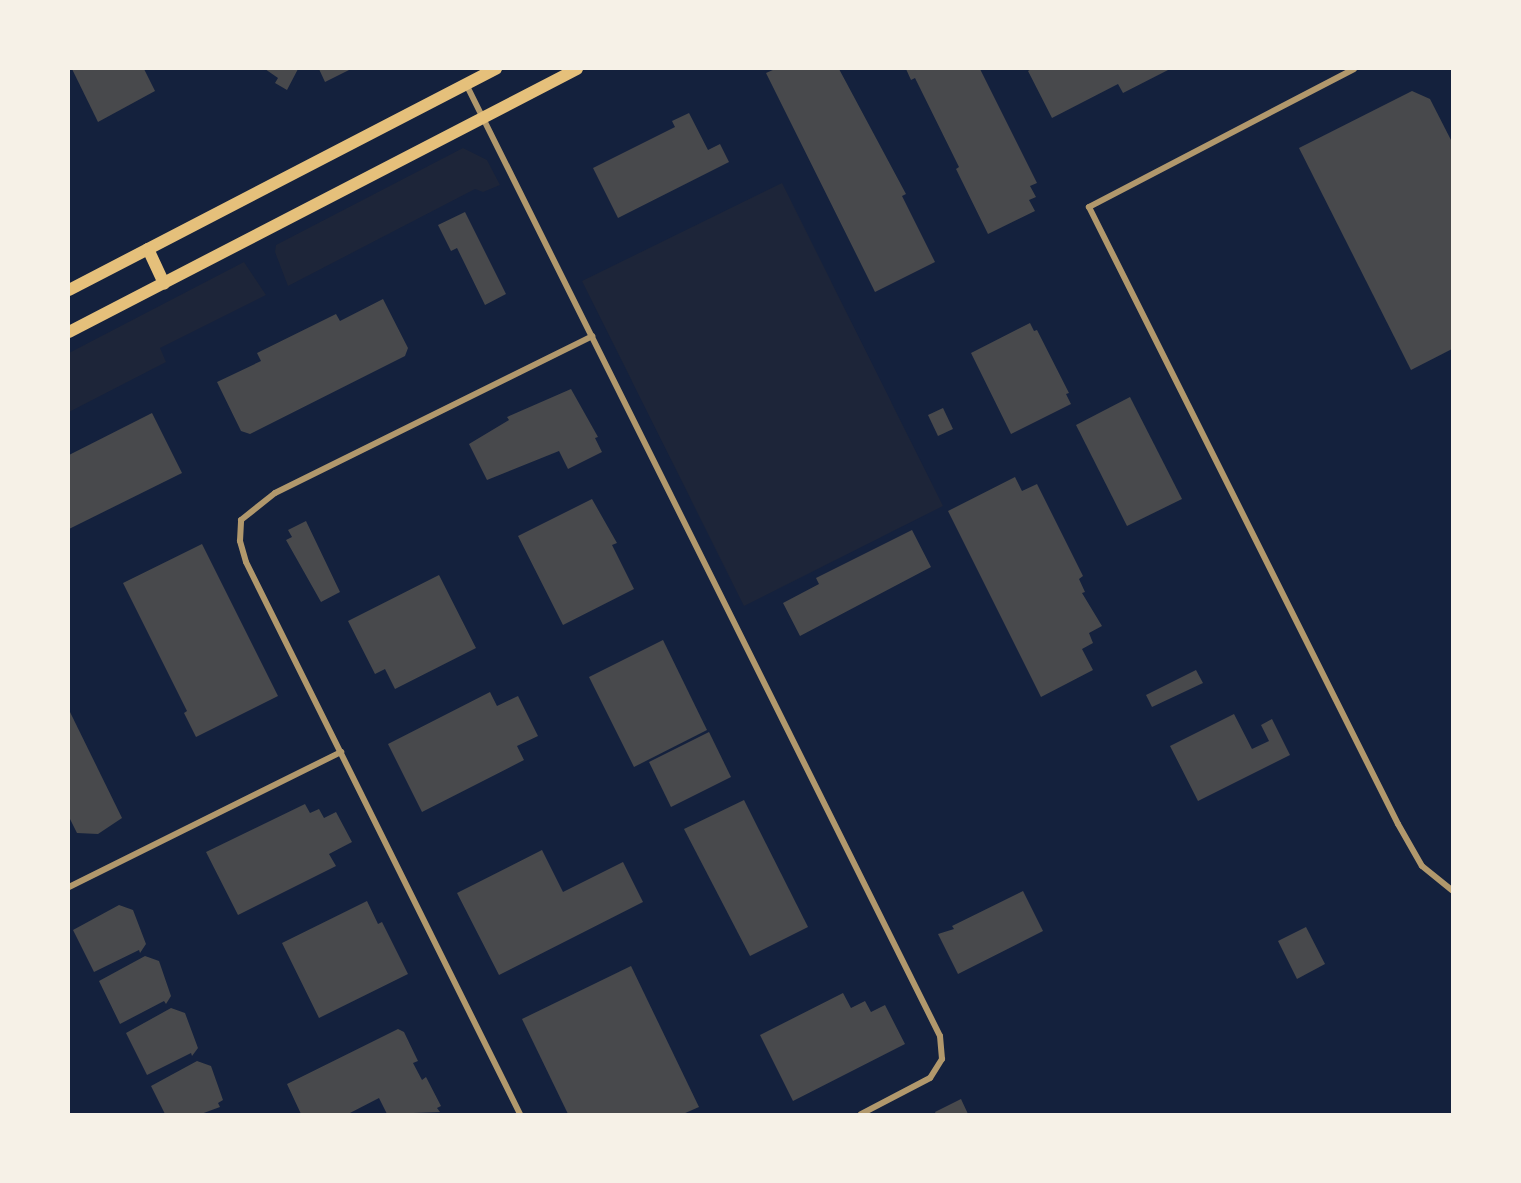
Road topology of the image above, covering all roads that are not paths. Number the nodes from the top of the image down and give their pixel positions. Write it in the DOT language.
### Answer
graph roads {
  1 [pos="496,69"];
  2 [pos="577,69"];
  3 [pos="1354,69"];
  4 [pos="466,84"];
  5 [pos="483,118"];
  6 [pos="148,249"];
  7 [pos="164,283"];
  8 [pos="69,290"];
  9 [pos="69,332"];
  10 [pos="592,336"];
  11 [pos="341,752"];
  12 [pos="69,887"];
  13 [pos="1452,890"];
  14 [pos="520,1114"];
  15 [pos="861,1114"];
  1 -- 4 [label="main road"];
  2 -- 5 [label="main road"];
  3 -- 13 [label="street"];
  4 -- 5 [label="street"];
  4 -- 6 [label="main road"];
  5 -- 7 [label="main road"];
  5 -- 10 [label="street"];
  6 -- 7 [label="main road"];
  6 -- 8 [label="main road"];
  7 -- 9 [label="main road"];
  10 -- 11 [label="street"];
  10 -- 15 [label="street"];
  11 -- 12 [label="street"];
  11 -- 14 [label="street"];
}
